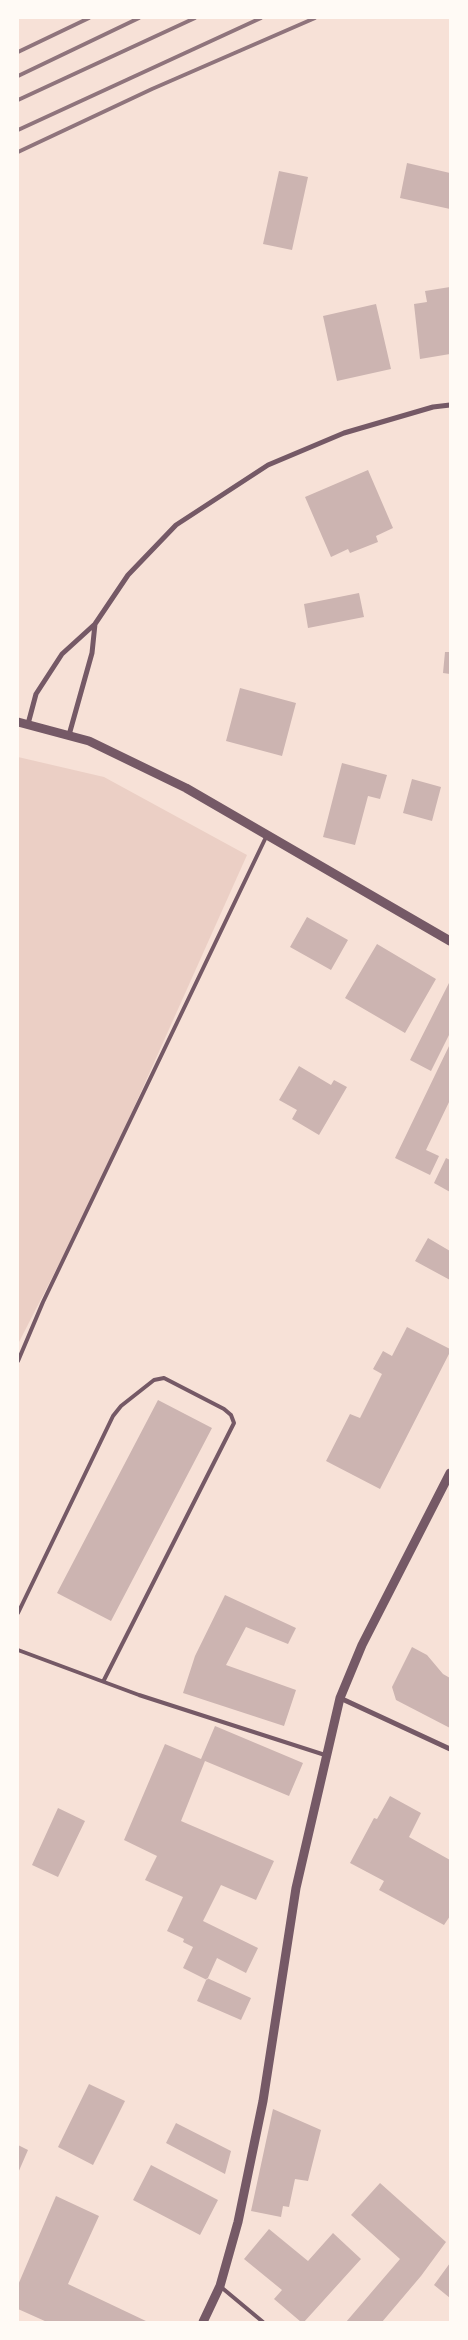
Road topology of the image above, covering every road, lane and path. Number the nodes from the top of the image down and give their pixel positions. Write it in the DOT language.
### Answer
graph roads {
  1 [pos="450,406"];
  2 [pos="95,624"];
  3 [pos="18,722"];
  4 [pos="28,724"];
  5 [pos="69,735"];
  6 [pos="267,835"];
  7 [pos="450,941"];
  8 [pos="18,1361"];
  9 [pos="450,1473"];
  10 [pos="18,1613"];
  11 [pos="18,1650"];
  12 [pos="104,1680"];
  13 [pos="340,1698"];
  14 [pos="450,1749"];
  15 [pos="326,1756"];
  16 [pos="220,2286"];
  17 [pos="203,2322"];
  18 [pos="263,2322"];
  1 -- 2 [label="street"];
  2 -- 4 [label="street"];
  2 -- 5 [label="street"];
  3 -- 4 [label="street"];
  4 -- 5 [label="street"];
  5 -- 6 [label="street"];
  6 -- 7 [label="street"];
  6 -- 8 [label="lane"];
  9 -- 13 [label="street"];
  10 -- 12 [label="lane"];
  11 -- 12 [label="lane"];
  12 -- 15 [label="lane"];
  13 -- 14 [label="street"];
  13 -- 15 [label="street"];
  15 -- 16 [label="street"];
  16 -- 17 [label="street"];
  16 -- 18 [label="lane"];
}
